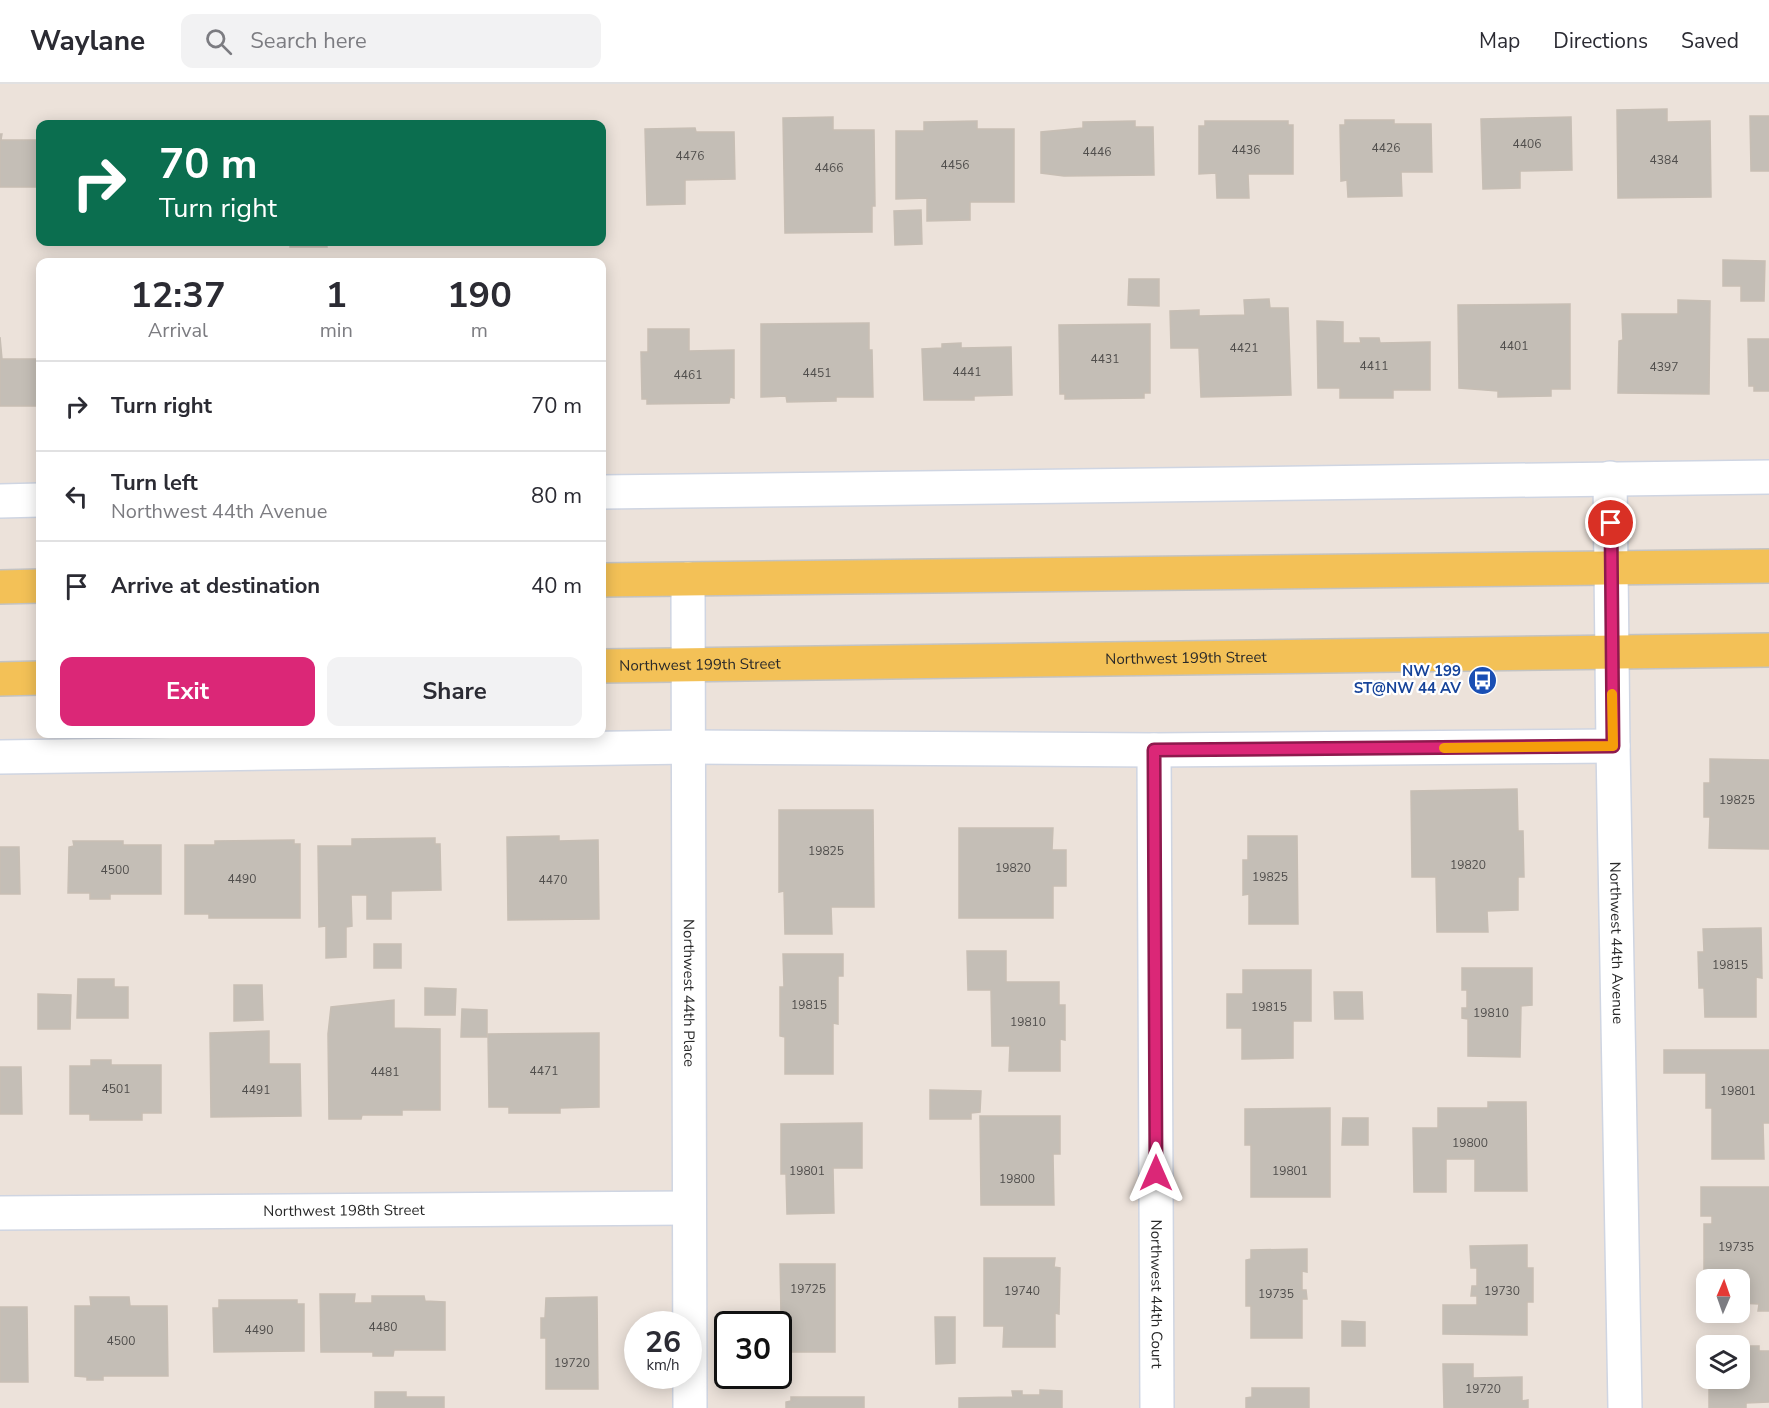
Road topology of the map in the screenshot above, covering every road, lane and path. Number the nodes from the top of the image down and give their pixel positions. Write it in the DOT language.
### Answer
graph roads {
  1 [pos="1769,477"];
  2 [pos="1610,478"];
  3 [pos="606,492"];
  4 [pos="36,500"];
  5 [pos="0,501"];
  6 [pos="1769,566"];
  7 [pos="1612,567"];
  8 [pos="688,579"];
  9 [pos="606,580"];
  10 [pos="36,586"];
  11 [pos="0,587"];
  12 [pos="1769,650"];
  13 [pos="1612,652"];
  14 [pos="688,664"];
  15 [pos="606,666"];
  16 [pos="36,678"];
  17 [pos="0,679"];
  18 [pos="1613,746"];
  19 [pos="689,747"];
  20 [pos="1154,750"];
  21 [pos="0,758"];
  22 [pos="688,1208"];
  23 [pos="0,1213"];
  24 [pos="690,1408"];
  25 [pos="1157,1408"];
  26 [pos="1625,1408"];
  1 -- 2 [label="street"];
  2 -- 3 [label="street"];
  2 -- 7 [label="street, Northwest 44th Avenue"];
  4 -- 5 [label="street"];
  6 -- 7 [label="main road"];
  7 -- 8 [label="main road"];
  7 -- 13 [label="street, Northwest 44th Avenue"];
  8 -- 9 [label="main road"];
  8 -- 14 [label="street, Northwest 44th Place"];
  10 -- 11 [label="main road"];
  12 -- 13 [label="main road, Northwest 199th Street"];
  13 -- 14 [label="main road, Northwest 199th Street"];
  13 -- 18 [label="street, Northwest 44th Avenue"];
  14 -- 15 [label="main road, Northwest 199th Street"];
  14 -- 19 [label="street, Northwest 44th Place"];
  16 -- 17 [label="main road"];
  18 -- 20 [label="street"];
  18 -- 26 [label="street, Northwest 44th Avenue"];
  19 -- 20 [label="street"];
  19 -- 21 [label="street"];
  19 -- 22 [label="street, Northwest 44th Place"];
  20 -- 25 [label="street, Northwest 44th Court"];
  22 -- 23 [label="street, Northwest 198th Street"];
  22 -- 24 [label="street, Northwest 44th Place"];
}
